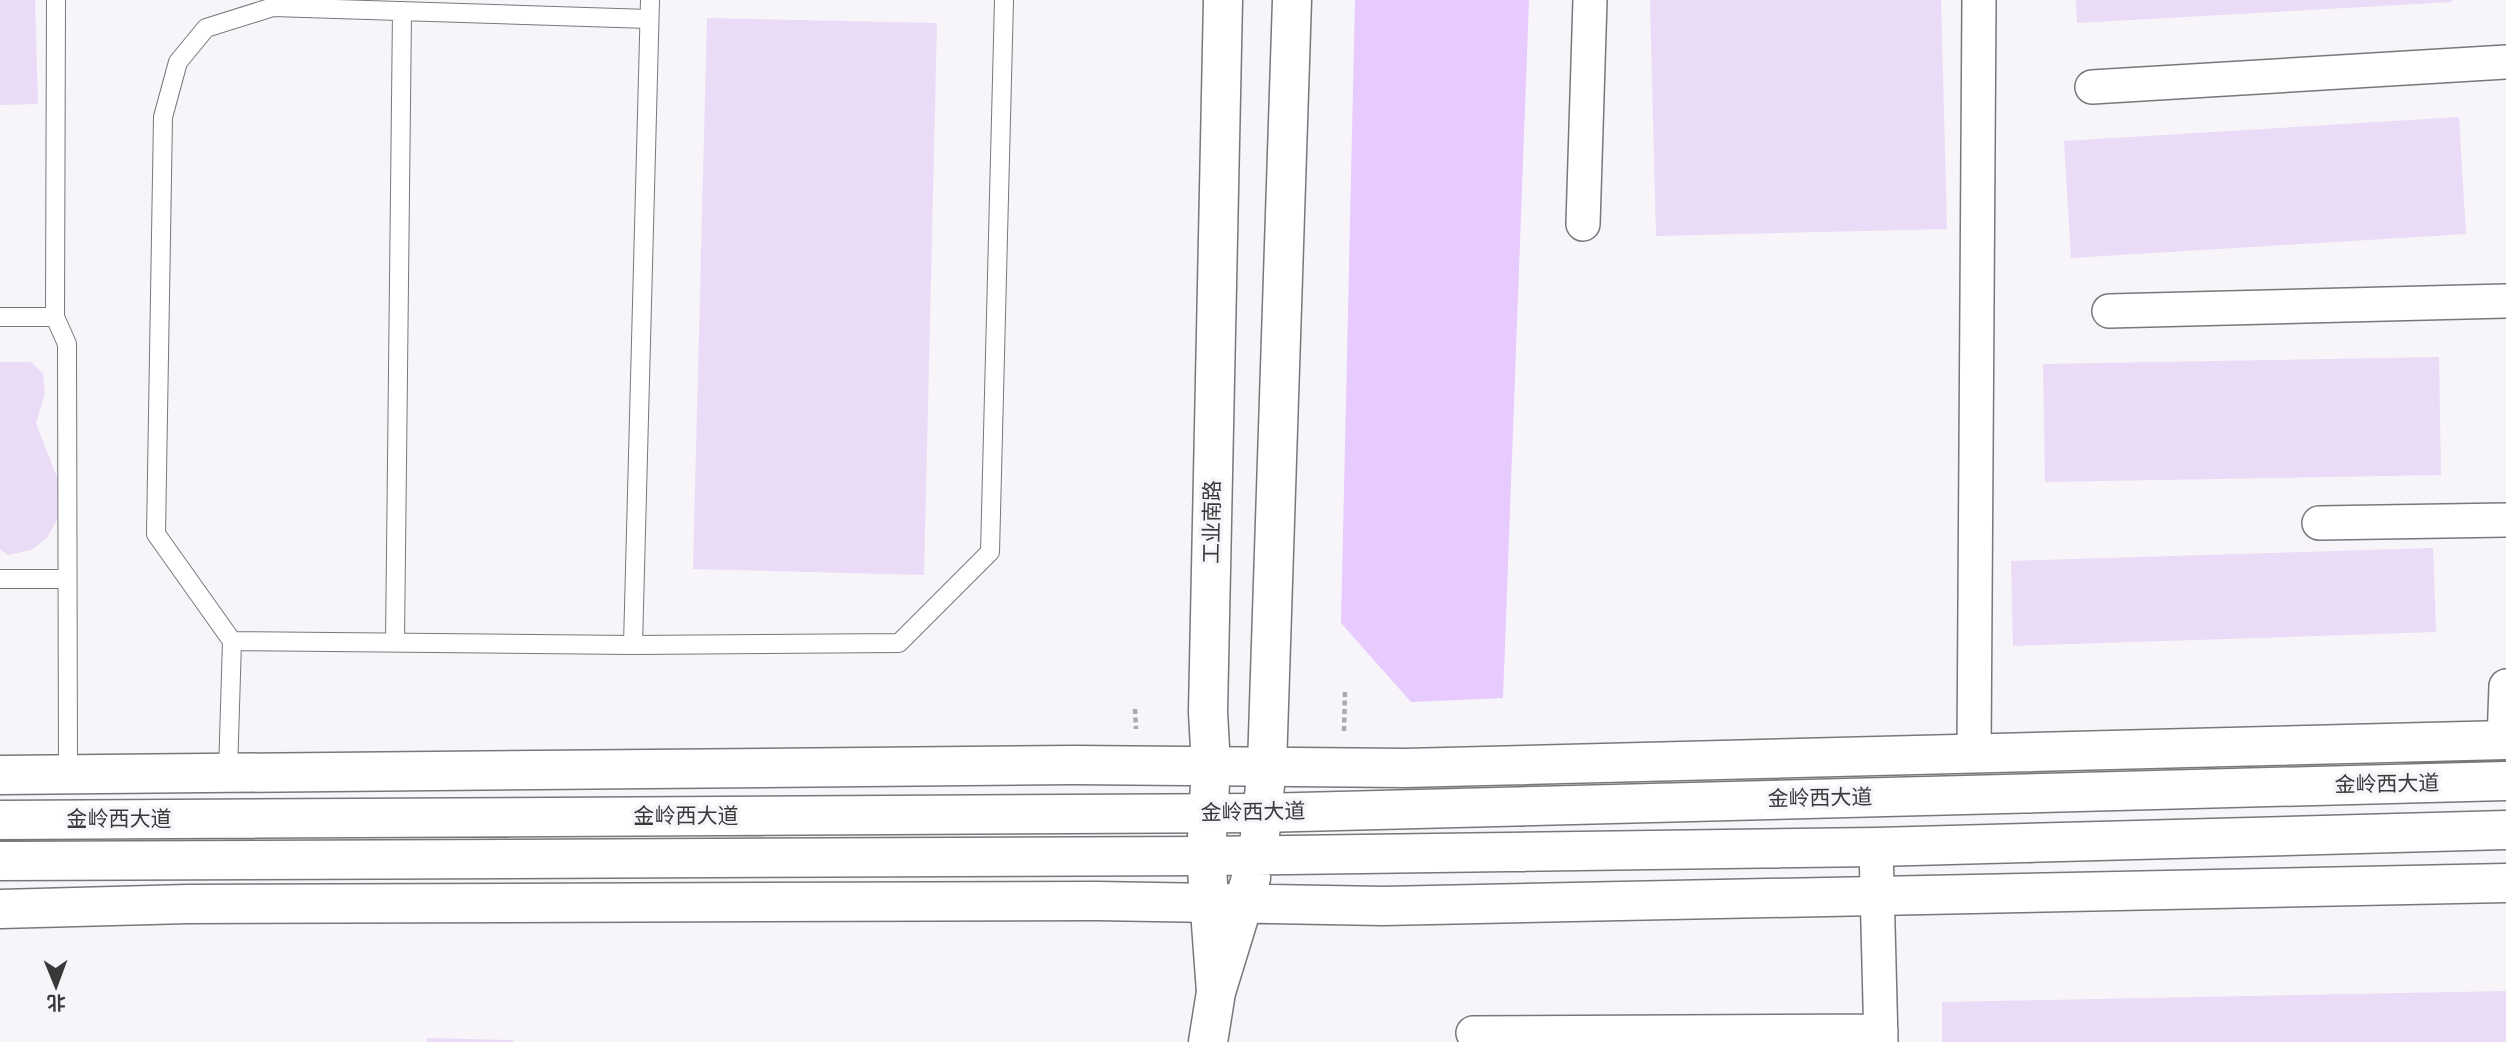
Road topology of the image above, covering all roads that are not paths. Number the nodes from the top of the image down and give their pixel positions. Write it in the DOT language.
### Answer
graph roads {
  1 [pos="56,0"];
  2 [pos="650,0"];
  3 [pos="1004,0"];
  4 [pos="1223,0"];
  5 [pos="1292,0"];
  6 [pos="1590,0"];
  7 [pos="1979,0"];
  8 [pos="402,11"];
  9 [pos="649,19"];
  10 [pos="2506,62"];
  11 [pos="2092,87"];
  12 [pos="1583,224"];
  13 [pos="2506,301"];
  14 [pos="2109,311"];
  15 [pos="0,317"];
  16 [pos="55,317"];
  17 [pos="2506,520"];
  18 [pos="2319,523"];
  19 [pos="0,579"];
  20 [pos="67,579"];
  21 [pos="232,641"];
  22 [pos="395,642"];
  23 [pos="633,645"];
  24 [pos="2506,686"];
  25 [pos="2505,741"];
  26 [pos="1974,753"];
  27 [pos="1211,766"];
  28 [pos="1267,766"];
  29 [pos="228,773"];
  30 [pos="68,774"];
  31 [pos="0,775"];
  32 [pos="2506,782"];
  33 [pos="1209,813"];
  34 [pos="1263,813"];
  35 [pos="0,820"];
  36 [pos="2506,830"];
  37 [pos="1876,847"];
  38 [pos="1258,855"];
  39 [pos="1206,856"];
  40 [pos="0,861"];
  41 [pos="2506,883"];
  42 [pos="1877,896"];
  43 [pos="1226,903"];
  44 [pos="0,909"];
  45 [pos="1473,1033"];
  46 [pos="1881,1036"];
  47 [pos="1208,1042"];
  1 -- 16 [label="lane"];
  2 -- 9 [label="lane"];
  3 -- 23 [label="lane"];
  4 -- 27 [label="main road, 工业南路"];
  5 -- 28 [label="main road"];
  6 -- 12 [label="street"];
  7 -- 26 [label="street"];
  8 -- 9 [label="lane"];
  8 -- 21 [label="lane"];
  8 -- 22 [label="lane"];
  9 -- 23 [label="lane"];
  10 -- 11 [label="street"];
  13 -- 14 [label="street"];
  15 -- 16 [label="lane"];
  16 -- 20 [label="lane"];
  17 -- 18 [label="street"];
  19 -- 20 [label="lane"];
  20 -- 30 [label="lane"];
  21 -- 22 [label="lane"];
  21 -- 29 [label="lane"];
  22 -- 23 [label="lane"];
  24 -- 25 [label="street"];
  25 -- 26 [label="main road"];
  26 -- 28 [label="main road"];
  27 -- 28 [label="main road"];
  27 -- 29 [label="main road"];
  27 -- 33 [label="main road, 工业南路"];
  28 -- 34 [label="main road"];
  29 -- 30 [label="main road"];
  30 -- 31 [label="main road"];
  32 -- 34 [label="main road, 金岭西大道"];
  33 -- 34 [label="main road, 金岭西大道"];
  33 -- 35 [label="main road, 金岭西大道"];
  33 -- 39 [label="main road, 工业南路"];
  34 -- 38 [label="main road"];
  36 -- 37 [label="main road, 金岭西大道"];
  37 -- 38 [label="main road, 金岭西大道"];
  37 -- 42 [label="street"];
  38 -- 39 [label="main road, 金岭西大道"];
  38 -- 43 [label="main road"];
  39 -- 40 [label="main road, 金岭西大道"];
  39 -- 43 [label="main road, 工业南路"];
  41 -- 42 [label="main road"];
  42 -- 43 [label="main road"];
  42 -- 46 [label="street"];
  43 -- 44 [label="main road"];
  43 -- 47 [label="main road, 工业南路"];
  45 -- 46 [label="street"];
}
